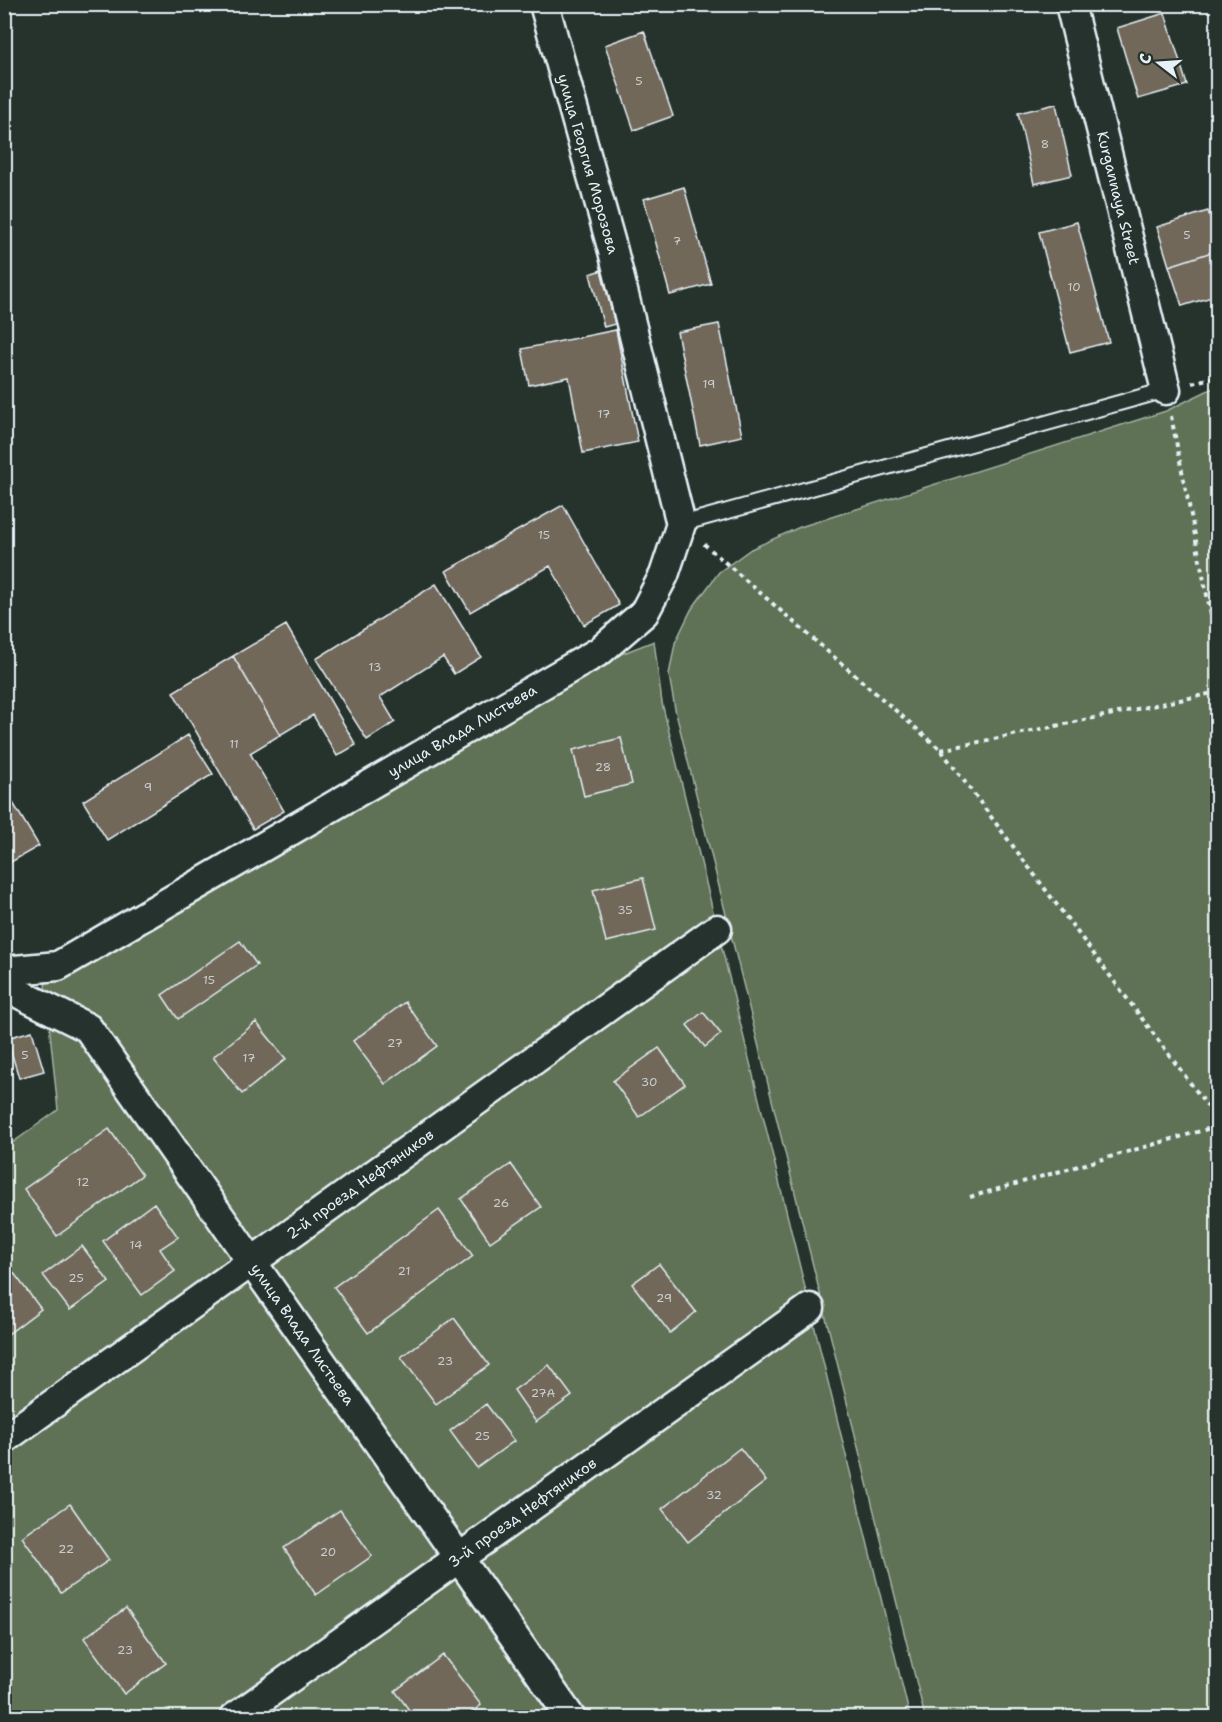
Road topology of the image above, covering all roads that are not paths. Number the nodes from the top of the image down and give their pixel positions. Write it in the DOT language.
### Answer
graph roads {
  1 [pos="544,4"];
  2 [pos="1070,4"];
  3 [pos="1166,390"];
  4 [pos="681,524"];
  5 [pos="717,929"];
  6 [pos="4,971"];
  7 [pos="4,986"];
  8 [pos="252,1262"];
  9 [pos="810,1308"];
  10 [pos="4,1439"];
  11 [pos="459,1557"];
  12 [pos="234,1718"];
  13 [pos="571,1718"];
  1 -- 4 [label="street, улица Георгия Морозова"];
  2 -- 3 [label="street, Kurgannaya Street"];
  3 -- 4 [label="lane"];
  4 -- 6 [label="street, улица Влада Листьева"];
  5 -- 8 [label="street, 2-й проезд Нефтяников"];
  7 -- 8 [label="street, улица Влада Листьева"];
  8 -- 10 [label="street, 2-й проезд Нефтяников"];
  8 -- 11 [label="street, улица Влада Листьева"];
  9 -- 11 [label="street, 3-й проезд Нефтяников"];
  11 -- 12 [label="street, 3-й проезд Нефтяников"];
  11 -- 13 [label="street, улица Влада Листьева"];
}
